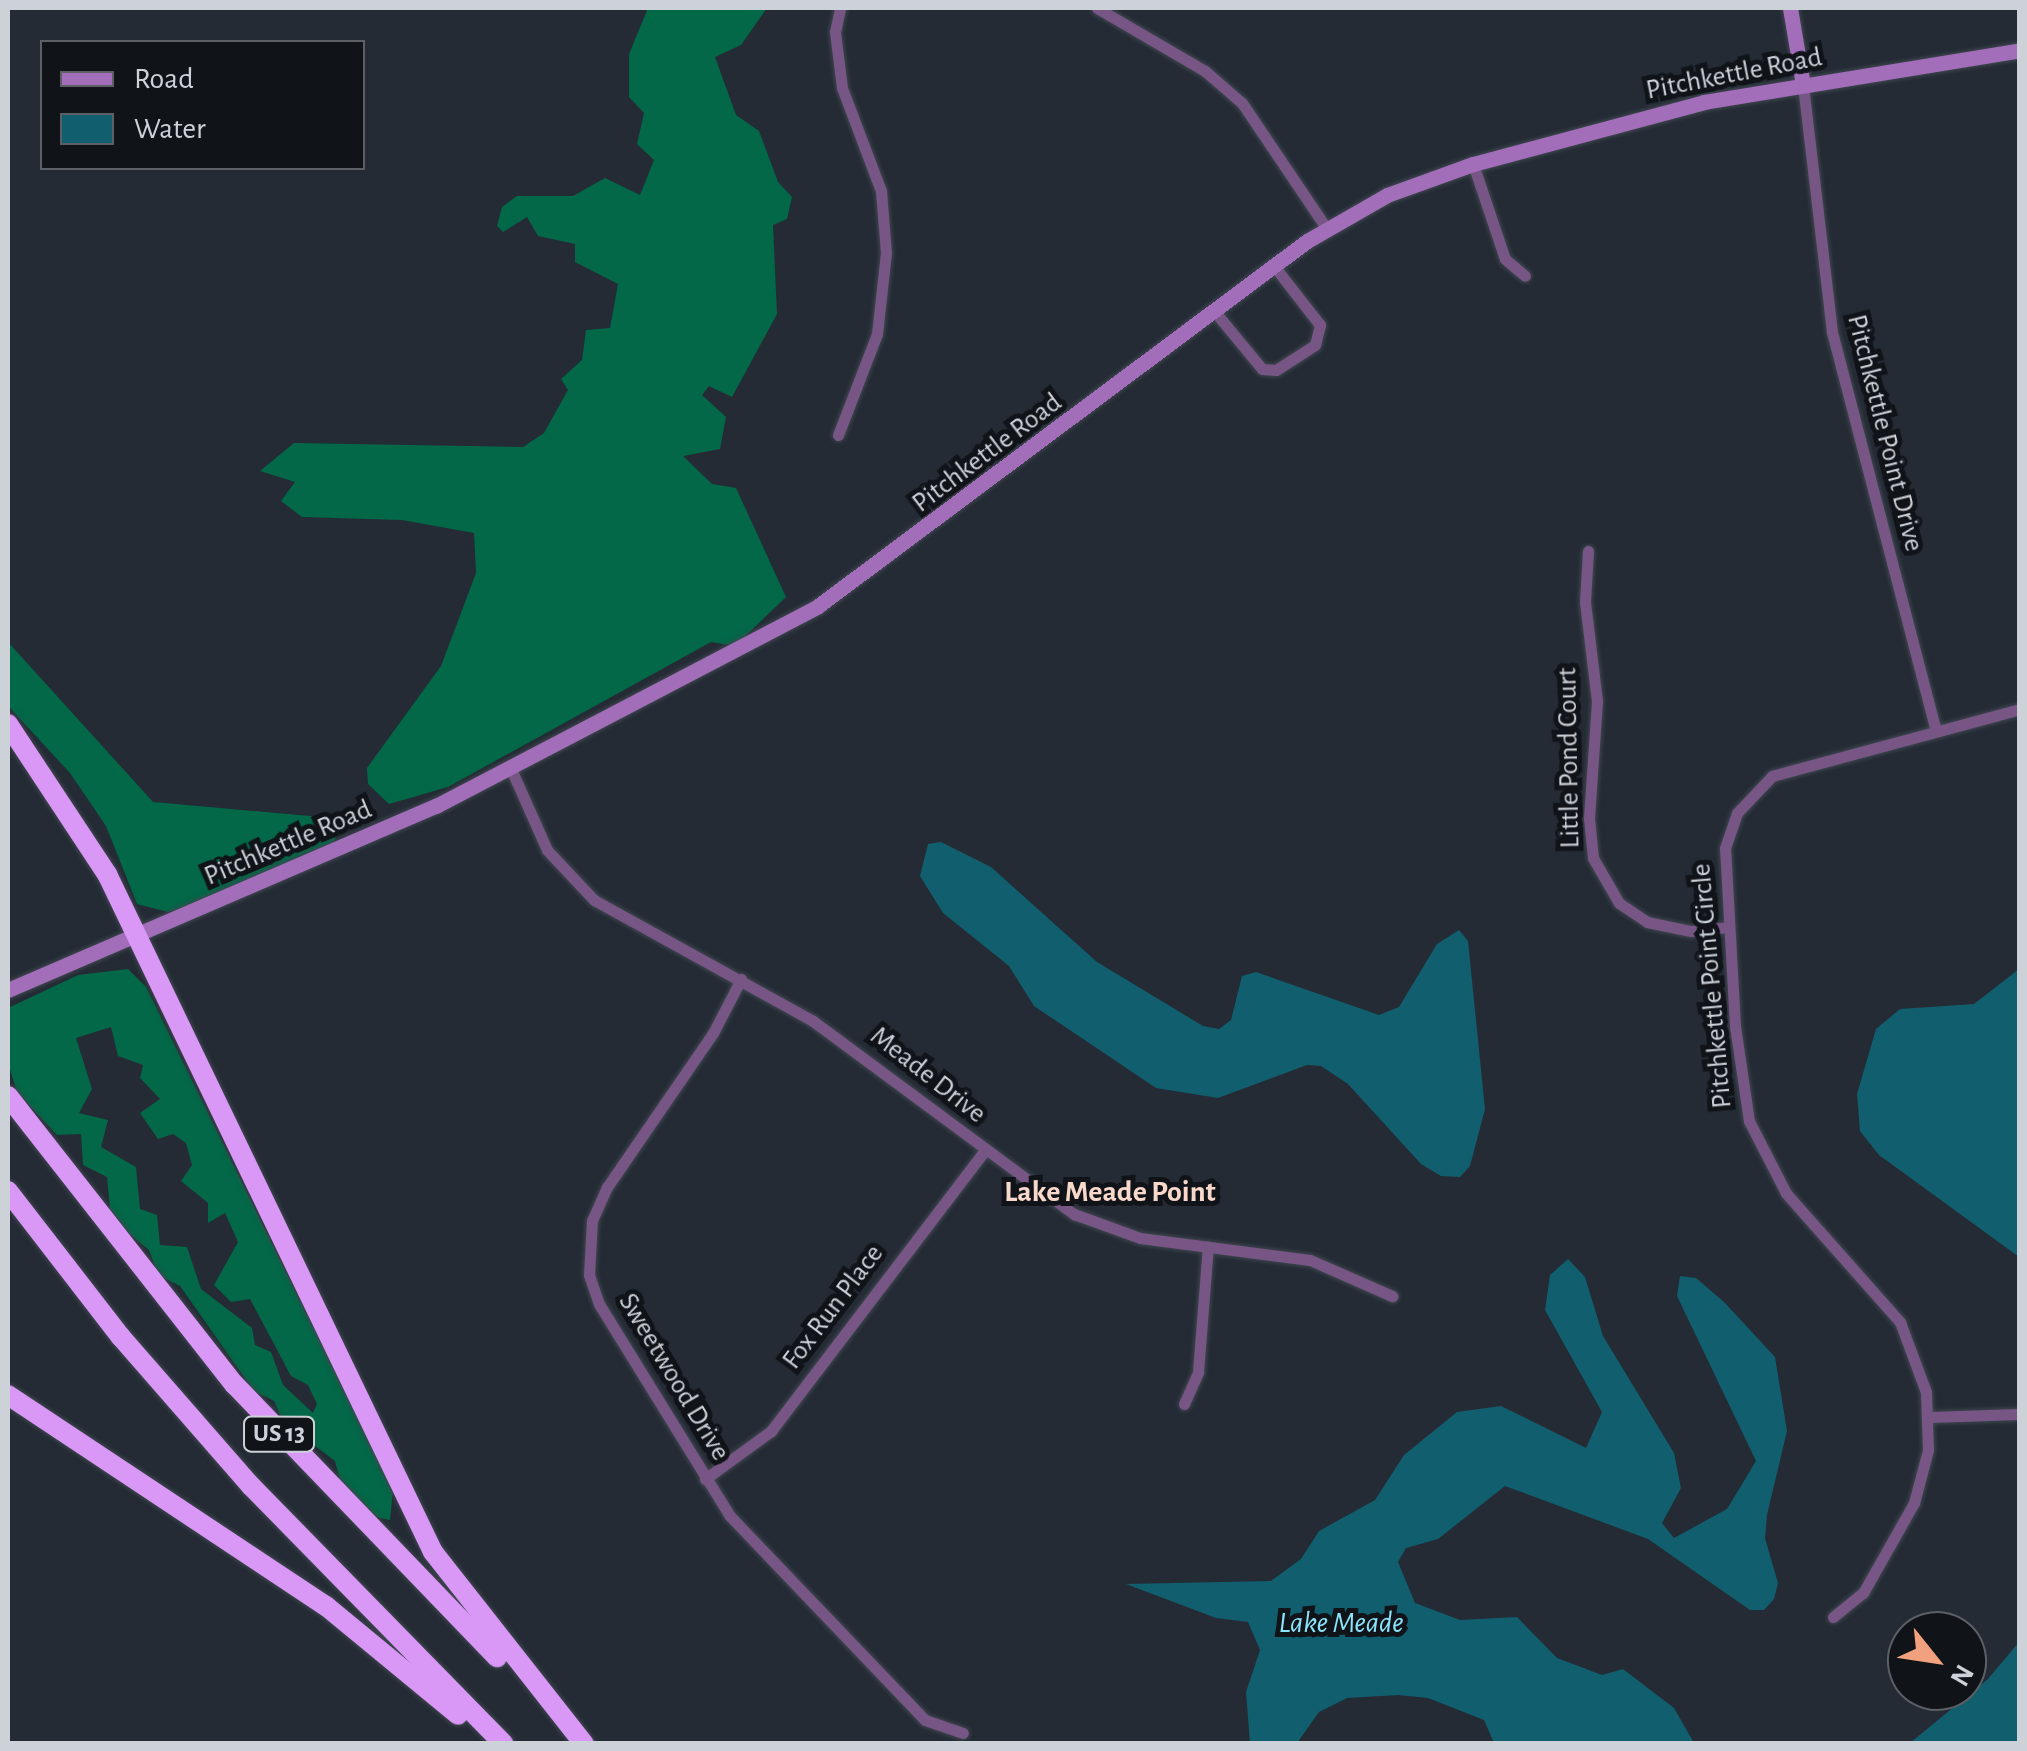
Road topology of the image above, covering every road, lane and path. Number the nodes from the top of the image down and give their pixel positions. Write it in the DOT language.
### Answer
graph roads {
  1 [pos="840,8"];
  2 [pos="1097,8"];
  3 [pos="1128,8"];
  4 [pos="1790,8"];
  5 [pos="1122,20"];
  6 [pos="2020,50"];
  7 [pos="1803,85"];
  8 [pos="1474,164"];
  9 [pos="1327,228"];
  10 [pos="1274,266"];
  11 [pos="1525,276"];
  12 [pos="1215,312"];
  13 [pos="838,435"];
  14 [pos="1588,550"];
  15 [pos="2020,709"];
  16 [pos="8,724"];
  17 [pos="1936,730"];
  18 [pos="512,768"];
  19 [pos="1728,928"];
  20 [pos="137,934"];
  21 [pos="741,980"];
  22 [pos="8,990"];
  23 [pos="8,1096"];
  24 [pos="985,1150"];
  25 [pos="8,1191"];
  26 [pos="1208,1246"];
  27 [pos="1392,1296"];
  28 [pos="8,1395"];
  29 [pos="1184,1404"];
  30 [pos="2020,1414"];
  31 [pos="1929,1417"];
  32 [pos="705,1479"];
  33 [pos="1834,1616"];
  34 [pos="963,1733"];
  35 [pos="493,1744"];
  36 [pos="504,1744"];
  37 [pos="583,1744"];
  1 -- 13 [label="street"];
  2 -- 5 [label="street"];
  3 -- 5 [label="street"];
  4 -- 7 [label="main road"];
  5 -- 9 [label="street"];
  6 -- 7 [label="main road, Pitchkettle Road"];
  7 -- 8 [label="main road, Pitchkettle Road"];
  7 -- 17 [label="street, Pitchkettle Point Drive"];
  8 -- 9 [label="main road, Pitchkettle Road"];
  8 -- 11 [label="street"];
  9 -- 10 [label="main road, Pitchkettle Road"];
  10 -- 12 [label="main road, Pitchkettle Road"];
  10 -- 12 [label="street"];
  12 -- 18 [label="main road, Pitchkettle Road"];
  14 -- 19 [label="street, Little Pond Court"];
  15 -- 17 [label="street, Pitchkettle Point Circle"];
  16 -- 20 [label="highway"];
  17 -- 19 [label="street, Pitchkettle Point Circle"];
  18 -- 20 [label="main road, Pitchkettle Road"];
  18 -- 21 [label="street, Meade Drive"];
  19 -- 31 [label="street, Pitchkettle Point Circle"];
  20 -- 22 [label="main road, Pitchkettle Road"];
  20 -- 37 [label="highway"];
  21 -- 24 [label="street, Meade Drive"];
  21 -- 32 [label="street, Sweetwood Drive"];
  23 -- 37 [label="highway, US 13"];
  24 -- 26 [label="street, Meade Drive"];
  24 -- 32 [label="street, Fox Run Place"];
  25 -- 36 [label="highway, US 13"];
  26 -- 27 [label="street, Meade Drive"];
  26 -- 29 [label="street"];
  28 -- 35 [label="highway"];
  30 -- 31 [label="street"];
  31 -- 33 [label="street, Pitchkettle Point Circle"];
  32 -- 34 [label="street, Sweetwood Drive"];
}
